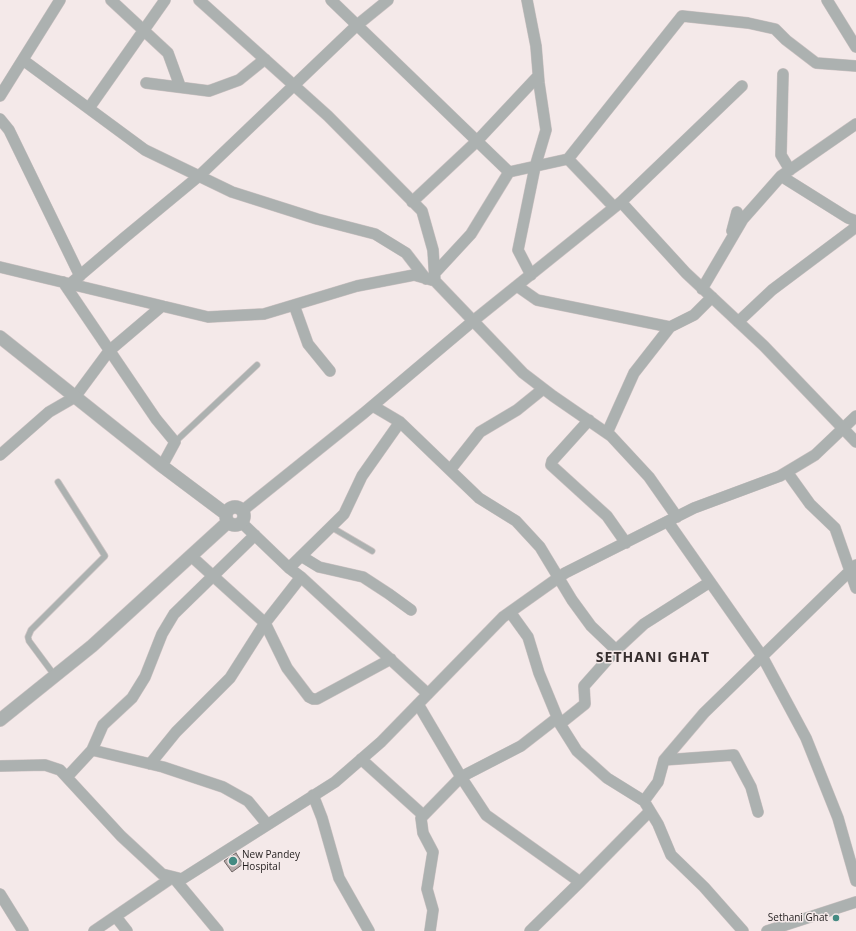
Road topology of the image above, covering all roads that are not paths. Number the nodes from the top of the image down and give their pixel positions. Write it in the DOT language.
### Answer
graph roads {
  1 [pos="60,0"];
  2 [pos="111,0"];
  3 [pos="165,0"];
  4 [pos="199,0"];
  5 [pos="331,0"];
  6 [pos="388,0"];
  7 [pos="527,0"];
  8 [pos="827,0"];
  9 [pos="356,26"];
  10 [pos="144,30"];
  11 [pos="856,48"];
  12 [pos="265,59"];
  13 [pos="23,60"];
  14 [pos="856,66"];
  15 [pos="783,74"];
  16 [pos="538,76"];
  17 [pos="146,83"];
  18 [pos="294,85"];
  19 [pos="180,86"];
  20 [pos="742,86"];
  21 [pos="0,96"];
  22 [pos="89,108"];
  23 [pos="0,119"];
  24 [pos="856,124"];
  25 [pos="477,141"];
  26 [pos="568,159"];
  27 [pos="535,167"];
  28 [pos="509,172"];
  29 [pos="786,173"];
  30 [pos="200,176"];
  31 [pos="412,202"];
  32 [pos="618,205"];
  33 [pos="737,212"];
  34 [pos="856,222"];
  35 [pos="856,227"];
  36 [pos="728,244"];
  37 [pos="0,267"];
  38 [pos="531,275"];
  39 [pos="80,276"];
  40 [pos="432,278"];
  41 [pos="67,283"];
  42 [pos="517,286"];
  43 [pos="702,289"];
  44 [pos="712,297"];
  45 [pos="294,305"];
  46 [pos="162,306"];
  47 [pos="473,321"];
  48 [pos="738,322"];
  49 [pos="670,327"];
  50 [pos="0,337"];
  51 [pos="109,351"];
  52 [pos="257,364"];
  53 [pos="330,371"];
  54 [pos="543,388"];
  55 [pos="75,397"];
  56 [pos="373,406"];
  57 [pos="856,416"];
  58 [pos="589,420"];
  59 [pos="400,422"];
  60 [pos="843,428"];
  61 [pos="607,433"];
  62 [pos="175,442"];
  63 [pos="856,442"];
  64 [pos="0,455"];
  65 [pos="162,466"];
  66 [pos="450,470"];
  67 [pos="787,472"];
  68 [pos="58,482"];
  69 [pos="242,516"];
  70 [pos="227,518"];
  71 [pos="672,520"];
  72 [pos="331,527"];
  73 [pos="255,535"];
  74 [pos="626,543"];
  75 [pos="372,551"];
  76 [pos="191,556"];
  77 [pos="301,556"];
  78 [pos="289,568"];
  79 [pos="853,568"];
  80 [pos="213,576"];
  81 [pos="301,577"];
  82 [pos="559,578"];
  83 [pos="710,582"];
  84 [pos="856,588"];
  85 [pos="411,610"];
  86 [pos="510,612"];
  87 [pos="265,623"];
  88 [pos="616,650"];
  89 [pos="762,656"];
  90 [pos="391,659"];
  91 [pos="55,676"];
  92 [pos="428,694"];
  93 [pos="418,704"];
  94 [pos="0,720"];
  95 [pos="558,721"];
  96 [pos="92,750"];
  97 [pos="361,759"];
  98 [pos="664,760"];
  99 [pos="150,764"];
  100 [pos="0,766"];
  101 [pos="67,777"];
  102 [pos="460,777"];
  103 [pos="313,795"];
  104 [pos="644,801"];
  105 [pos="650,811"];
  106 [pos="758,812"];
  107 [pos="423,815"];
  108 [pos="267,824"];
  109 [pos="173,877"];
  110 [pos="856,881"];
  111 [pos="580,882"];
  112 [pos="0,894"];
  113 [pos="856,902"];
  114 [pos="116,917"];
  115 [pos="24,931"];
  116 [pos="94,931"];
  117 [pos="127,931"];
  118 [pos="218,931"];
  119 [pos="369,931"];
  120 [pos="430,931"];
  121 [pos="530,931"];
  122 [pos="743,931"];
  123 [pos="767,931"];
  1 -- 13 [label="street"];
  2 -- 10 [label="street"];
  3 -- 10 [label="street"];
  4 -- 12 [label="street"];
  5 -- 9 [label="street"];
  6 -- 9 [label="street"];
  7 -- 16 [label="street"];
  8 -- 11 [label="street"];
  9 -- 18 [label="street"];
  9 -- 25 [label="street"];
  10 -- 19 [label="street"];
  10 -- 22 [label="street"];
  12 -- 18 [label="street"];
  12 -- 19 [label="street"];
  13 -- 21 [label="street"];
  13 -- 22 [label="street"];
  14 -- 26 [label="street"];
  15 -- 29 [label="street"];
  16 -- 25 [label="street"];
  16 -- 27 [label="street"];
  17 -- 19 [label="street"];
  18 -- 30 [label="street"];
  18 -- 31 [label="street"];
  20 -- 32 [label="street"];
  22 -- 30 [label="street"];
  23 -- 39 [label="street"];
  24 -- 29 [label="street"];
  25 -- 28 [label="street"];
  25 -- 31 [label="street"];
  26 -- 27 [label="street"];
  26 -- 32 [label="street"];
  27 -- 28 [label="street"];
  27 -- 38 [label="street"];
  28 -- 40 [label="street"];
  29 -- 34 [label="street"];
  29 -- 36 [label="street"];
  30 -- 39 [label="street"];
  30 -- 40 [label="street"];
  31 -- 40 [label="street"];
  32 -- 38 [label="street"];
  32 -- 43 [label="street"];
  33 -- 36 [label="street"];
  35 -- 48 [label="street"];
  36 -- 43 [label="street"];
  37 -- 41 [label="street"];
  38 -- 42 [label="street"];
  39 -- 41 [label="street"];
  40 -- 45 [label="street"];
  40 -- 47 [label="street"];
  41 -- 46 [label="street"];
  41 -- 51 [label="street"];
  42 -- 47 [label="street"];
  42 -- 49 [label="street"];
  43 -- 44 [label="street"];
  44 -- 48 [label="street"];
  44 -- 49 [label="street"];
  45 -- 46 [label="street"];
  45 -- 53 [label="street"];
  46 -- 51 [label="street"];
  47 -- 54 [label="street"];
  47 -- 56 [label="street"];
  48 -- 60 [label="street"];
  49 -- 61 [label="street"];
  50 -- 55 [label="street"];
  51 -- 55 [label="street"];
  51 -- 62 [label="street"];
  52 -- 62 [label="lane"];
  54 -- 58 [label="street"];
  54 -- 66 [label="street"];
  55 -- 64 [label="street"];
  55 -- 65 [label="street"];
  56 -- 59 [label="street"];
  56 -- 69 [label="street"];
  57 -- 60 [label="street"];
  58 -- 61 [label="street"];
  58 -- 74 [label="street"];
  59 -- 66 [label="street"];
  59 -- 72 [label="street"];
  60 -- 63 [label="street"];
  60 -- 67 [label="street"];
  61 -- 71 [label="street"];
  62 -- 65 [label="street"];
  65 -- 70 [label="street"];
  66 -- 82 [label="street"];
  67 -- 71 [label="street"];
  67 -- 79 [label="street"];
  68 -- 91 [label="lane"];
  69 -- 70 [label="street"];
  69 -- 73 [label="street"];
  70 -- 76 [label="street"];
  71 -- 74 [label="street"];
  71 -- 83 [label="street"];
  72 -- 75 [label="lane"];
  72 -- 77 [label="street"];
  73 -- 78 [label="street"];
  73 -- 80 [label="street"];
  74 -- 82 [label="street"];
  76 -- 80 [label="street"];
  76 -- 91 [label="street"];
  77 -- 78 [label="street"];
  77 -- 85 [label="street"];
  78 -- 81 [label="street"];
  79 -- 84 [label="street"];
  79 -- 89 [label="street"];
  80 -- 87 [label="street"];
  80 -- 96 [label="street"];
  81 -- 87 [label="street"];
  81 -- 90 [label="street"];
  82 -- 86 [label="street"];
  82 -- 88 [label="street"];
  83 -- 88 [label="street"];
  83 -- 89 [label="street"];
  86 -- 92 [label="street"];
  86 -- 95 [label="street"];
  87 -- 90 [label="street"];
  87 -- 99 [label="street"];
  88 -- 95 [label="street"];
  89 -- 98 [label="street"];
  89 -- 110 [label="street"];
  90 -- 92 [label="street"];
  91 -- 94 [label="street"];
  92 -- 93 [label="street"];
  93 -- 97 [label="street"];
  93 -- 102 [label="street"];
  95 -- 102 [label="street"];
  95 -- 104 [label="street"];
  96 -- 99 [label="street"];
  96 -- 101 [label="street"];
  97 -- 103 [label="street"];
  97 -- 107 [label="street"];
  98 -- 104 [label="street"];
  98 -- 106 [label="street"];
  99 -- 108 [label="street"];
  100 -- 101 [label="street"];
  101 -- 109 [label="street"];
  102 -- 107 [label="street"];
  102 -- 111 [label="street"];
  103 -- 108 [label="street"];
  103 -- 119 [label="street"];
  104 -- 105 [label="street"];
  105 -- 111 [label="street"];
  105 -- 122 [label="street"];
  107 -- 120 [label="street"];
  108 -- 109 [label="street"];
  109 -- 114 [label="street"];
  109 -- 118 [label="street"];
  111 -- 121 [label="street"];
  112 -- 115 [label="street"];
  113 -- 123 [label="street"];
  114 -- 116 [label="street"];
  114 -- 117 [label="street"];
}
